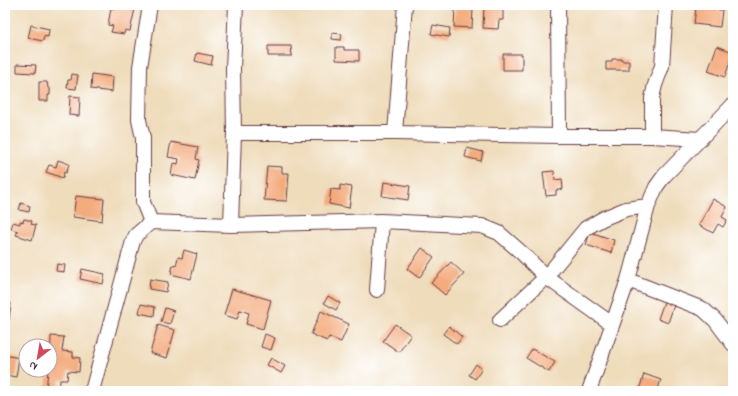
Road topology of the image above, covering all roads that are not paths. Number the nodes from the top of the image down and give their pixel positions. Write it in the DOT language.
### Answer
graph roads {
  1 [pos="150,5"];
  2 [pos="236,5"];
  3 [pos="405,5"];
  4 [pos="558,5"];
  5 [pos="666,5"];
  6 [pos="733,105"];
  7 [pos="234,133"];
  8 [pos="395,133"];
  9 [pos="559,136"];
  10 [pos="652,136"];
  11 [pos="700,139"];
  12 [pos="648,206"];
  13 [pos="382,221"];
  14 [pos="151,222"];
  15 [pos="231,225"];
  16 [pos="546,277"];
  17 [pos="628,280"];
  18 [pos="377,290"];
  19 [pos="500,320"];
  20 [pos="612,324"];
  21 [pos="733,344"];
  22 [pos="92,391"];
  23 [pos="589,391"];
  1 -- 14 [label="street"];
  2 -- 7 [label="street"];
  3 -- 8 [label="street"];
  4 -- 9 [label="street"];
  5 -- 10 [label="street"];
  6 -- 11 [label="street"];
  7 -- 8 [label="street"];
  7 -- 15 [label="street"];
  8 -- 9 [label="street"];
  9 -- 10 [label="street"];
  10 -- 11 [label="street"];
  11 -- 12 [label="street"];
  12 -- 16 [label="street"];
  12 -- 17 [label="street"];
  13 -- 15 [label="street"];
  13 -- 16 [label="street"];
  13 -- 18 [label="street"];
  14 -- 15 [label="street"];
  14 -- 22 [label="street"];
  16 -- 19 [label="street"];
  16 -- 20 [label="street"];
  17 -- 20 [label="street"];
  17 -- 21 [label="street"];
  20 -- 23 [label="street"];
}
